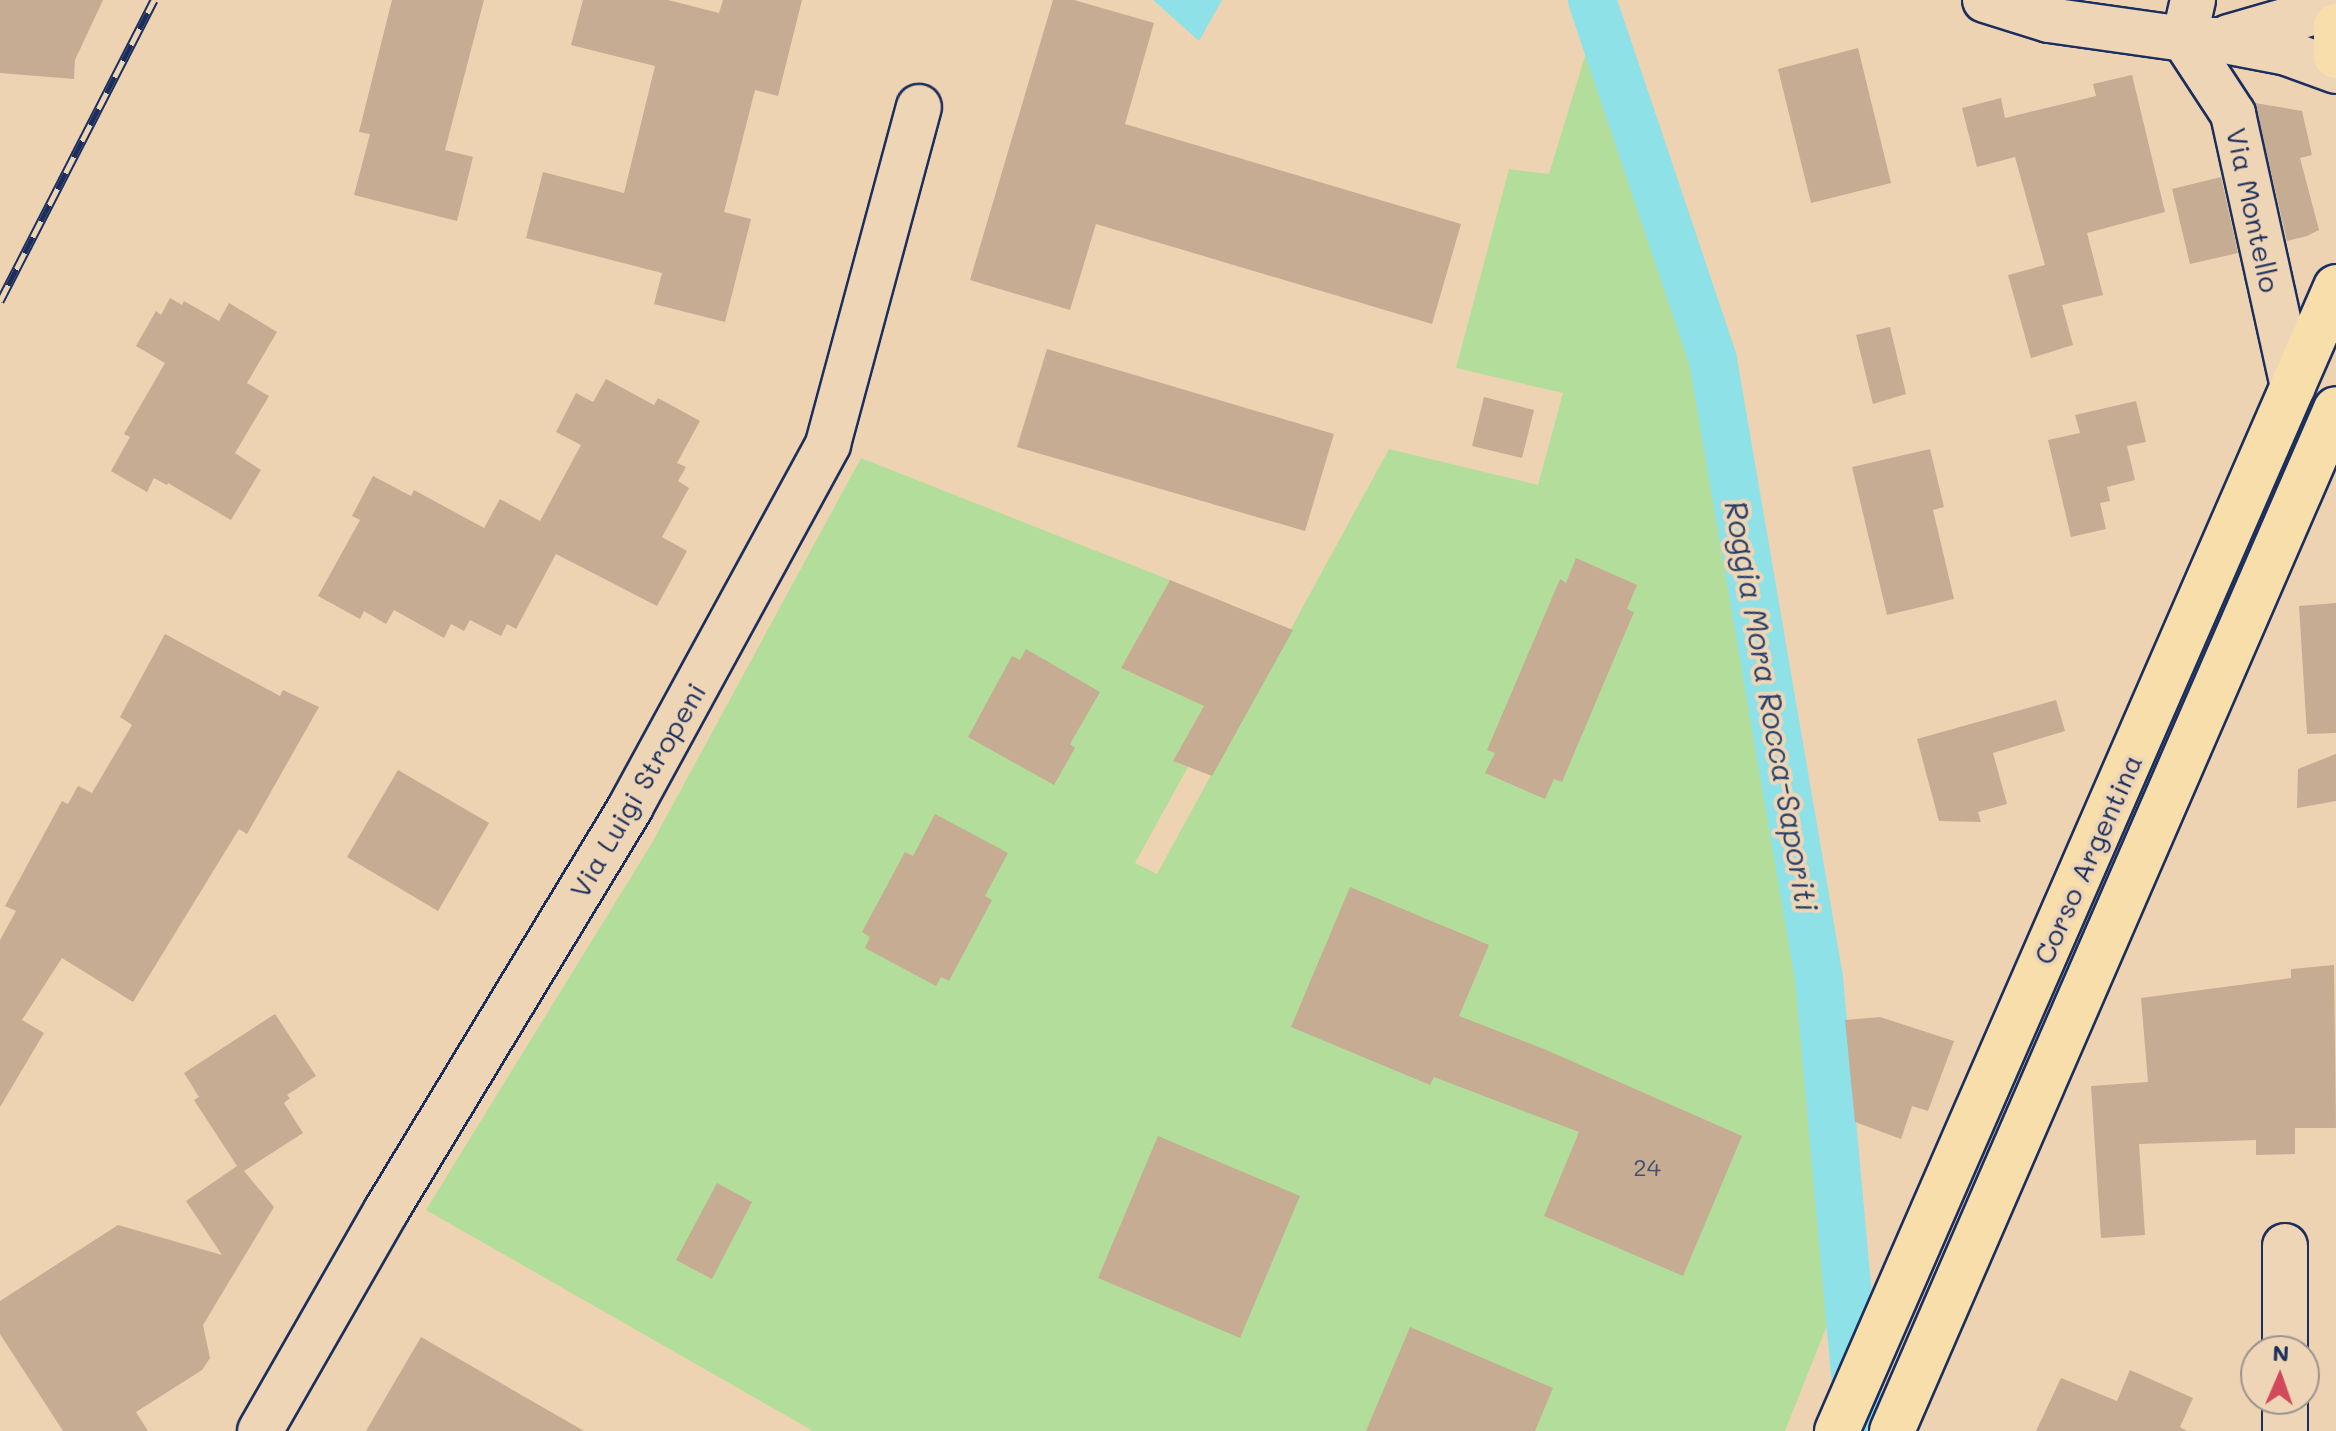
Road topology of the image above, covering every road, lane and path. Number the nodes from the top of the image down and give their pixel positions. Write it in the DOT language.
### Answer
graph roads {
  1 [pos="1985,0"];
  2 [pos="2336,6"];
  3 [pos="2199,26"];
  4 [pos="2336,26"];
  5 [pos="2336,56"];
  6 [pos="2336,71"];
  7 [pos="919,107"];
  8 [pos="2336,287"];
  9 [pos="2293,386"];
  10 [pos="2336,409"];
  11 [pos="2285,1246"];
  12 [pos="2285,1335"];
  13 [pos="1896,1421"];
  14 [pos="260,1431"];
  15 [pos="1837,1431"];
  1 -- 3 [label="street"];
  2 -- 3 [label="street"];
  3 -- 6 [label="street"];
  3 -- 9 [label="street, Via Montello"];
  4 -- 5 [label="main road"];
  7 -- 14 [label="street, Via Luigi Stropeni"];
  8 -- 9 [label="main road, Corso Argentina"];
  9 -- 15 [label="main road, Corso Argentina"];
  10 -- 13 [label="main road, Corso Argentina"];
  11 -- 12 [label="street"];
}
